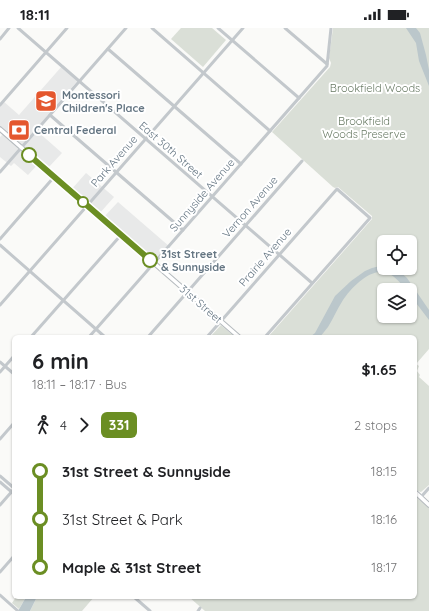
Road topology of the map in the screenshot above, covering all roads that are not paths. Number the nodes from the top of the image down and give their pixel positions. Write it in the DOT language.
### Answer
graph roads {
  1 [pos="9,28"];
  2 [pos="18,28"];
  3 [pos="67,28"];
  4 [pos="126,28"];
  5 [pos="152,28"];
  6 [pos="218,28"];
  7 [pos="243,28"];
  8 [pos="285,28"];
  9 [pos="331,28"];
  10 [pos="0,39"];
  11 [pos="232,40"];
  12 [pos="108,49"];
  13 [pos="46,53"];
  14 [pos="327,64"];
  15 [pos="203,73"];
  16 [pos="79,81"];
  17 [pos="299,98"];
  18 [pos="0,105"];
  19 [pos="174,106"];
  20 [pos="50,115"];
  21 [pos="0,130"];
  22 [pos="270,131"];
  23 [pos="145,139"];
  24 [pos="21,148"];
  25 [pos="302,161"];
  26 [pos="241,164"];
  27 [pos="0,172"];
  28 [pos="116,172"];
  29 [pos="54,177"];
  30 [pos="212,197"];
  31 [pos="88,206"];
  32 [pos="246,226"];
  33 [pos="183,230"];
  34 [pos="121,235"];
  35 [pos="0,239"];
  36 [pos="0,246"];
  37 [pos="279,255"];
  38 [pos="154,263"];
  39 [pos="30,272"];
  40 [pos="312,284"];
  41 [pos="187,292"];
  42 [pos="63,300"];
  43 [pos="0,306"];
  44 [pos="221,321"];
  45 [pos="96,329"];
  46 [pos="33,335"];
  47 [pos="92,335"];
  48 [pos="103,335"];
  49 [pos="150,335"];
  50 [pos="209,335"];
  51 [pos="237,335"];
  52 [pos="266,335"];
  53 [pos="12,358"];
  54 [pos="0,362"];
  55 [pos="5,366"];
  56 [pos="0,372"];
  57 [pos="12,372"];
  58 [pos="12,425"];
  59 [pos="0,439"];
  60 [pos="0,476"];
  61 [pos="0,482"];
  62 [pos="429,488"];
  63 [pos="12,490"];
  64 [pos="12,490"];
  65 [pos="12,492"];
  66 [pos="417,494"];
  67 [pos="421,497"];
  68 [pos="0,505"];
  69 [pos="429,505"];
  70 [pos="12,558"];
  71 [pos="0,572"];
  72 [pos="0,596"];
  73 [pos="136,599"];
  74 [pos="15,610"];
  75 [pos="150,611"];
  1 -- 10 [label="street"];
  2 -- 13 [label="street, East 30th Street"];
  3 -- 13 [label="street"];
  4 -- 12 [label="street"];
  5 -- 15 [label="street"];
  6 -- 11 [label="street"];
  7 -- 11 [label="street, Park Avenue"];
  8 -- 14 [label="street"];
  9 -- 14 [label="street"];
  11 -- 15 [label="street, Park Avenue"];
  11 -- 17 [label="street"];
  12 -- 16 [label="street"];
  12 -- 19 [label="street"];
  13 -- 16 [label="street, East 30th Street"];
  13 -- 18 [label="street"];
  14 -- 17 [label="street, Sunnyside Avenue"];
  15 -- 19 [label="street, Park Avenue"];
  15 -- 22 [label="street"];
  16 -- 20 [label="street"];
  16 -- 23 [label="street, East 30th Street"];
  17 -- 22 [label="street, Sunnyside Avenue"];
  19 -- 23 [label="street, Park Avenue"];
  19 -- 26 [label="street"];
  20 -- 24 [label="street"];
  20 -- 28 [label="street"];
  21 -- 24 [label="main road, 31st Street"];
  22 -- 26 [label="street, Sunnyside Avenue"];
  23 -- 28 [label="street, Park Avenue"];
  23 -- 30 [label="street, East 30th Street"];
  24 -- 27 [label="street"];
  24 -- 29 [label="main road, 31st Street"];
  25 -- 32 [label="street, Vernon Avenue"];
  26 -- 30 [label="street, Sunnyside Avenue"];
  28 -- 31 [label="street, Park Avenue"];
  28 -- 33 [label="street"];
  29 -- 31 [label="main road, 31st Street"];
  29 -- 35 [label="street"];
  30 -- 32 [label="street, East 30th Street"];
  30 -- 33 [label="street, Sunnyside Avenue"];
  31 -- 34 [label="main road, 31st Street"];
  31 -- 39 [label="street, Park Avenue"];
  32 -- 37 [label="street, East 30th Street"];
  32 -- 41 [label="street, Vernon Avenue"];
  33 -- 38 [label="street, Sunnyside Avenue"];
  34 -- 38 [label="main road, 31st Street"];
  34 -- 42 [label="street"];
  36 -- 39 [label="street"];
  37 -- 40 [label="street, East 30th Street"];
  37 -- 40 [label="street, Prairie Avenue"];
  37 -- 44 [label="street, Prairie Avenue"];
  38 -- 41 [label="main road, 31st Street"];
  38 -- 45 [label="street, Sunnyside Avenue"];
  39 -- 42 [label="street"];
  39 -- 43 [label="street, Park Avenue"];
  40 -- 52 [label="street"];
  41 -- 44 [label="main road, 31st Street"];
  41 -- 49 [label="street, Vernon Avenue"];
  42 -- 45 [label="street"];
  42 -- 46 [label="street"];
  44 -- 50 [label="street, Prairie Avenue"];
  44 -- 51 [label="main road, 31st Street"];
  45 -- 47 [label="street, Sunnyside Avenue"];
  45 -- 48 [label="street"];
  53 -- 55 [label="street"];
  54 -- 55 [label="street"];
  55 -- 56 [label="street"];
  55 -- 57 [label="street"];
  58 -- 59 [label="street"];
  60 -- 63 [label="street"];
  61 -- 64 [label="street"];
  62 -- 67 [label="street"];
  65 -- 68 [label="street"];
  66 -- 67 [label="main road"];
  67 -- 69 [label="main road"];
  70 -- 71 [label="street"];
  72 -- 74 [label="street"];
  73 -- 75 [label="street"];
}
